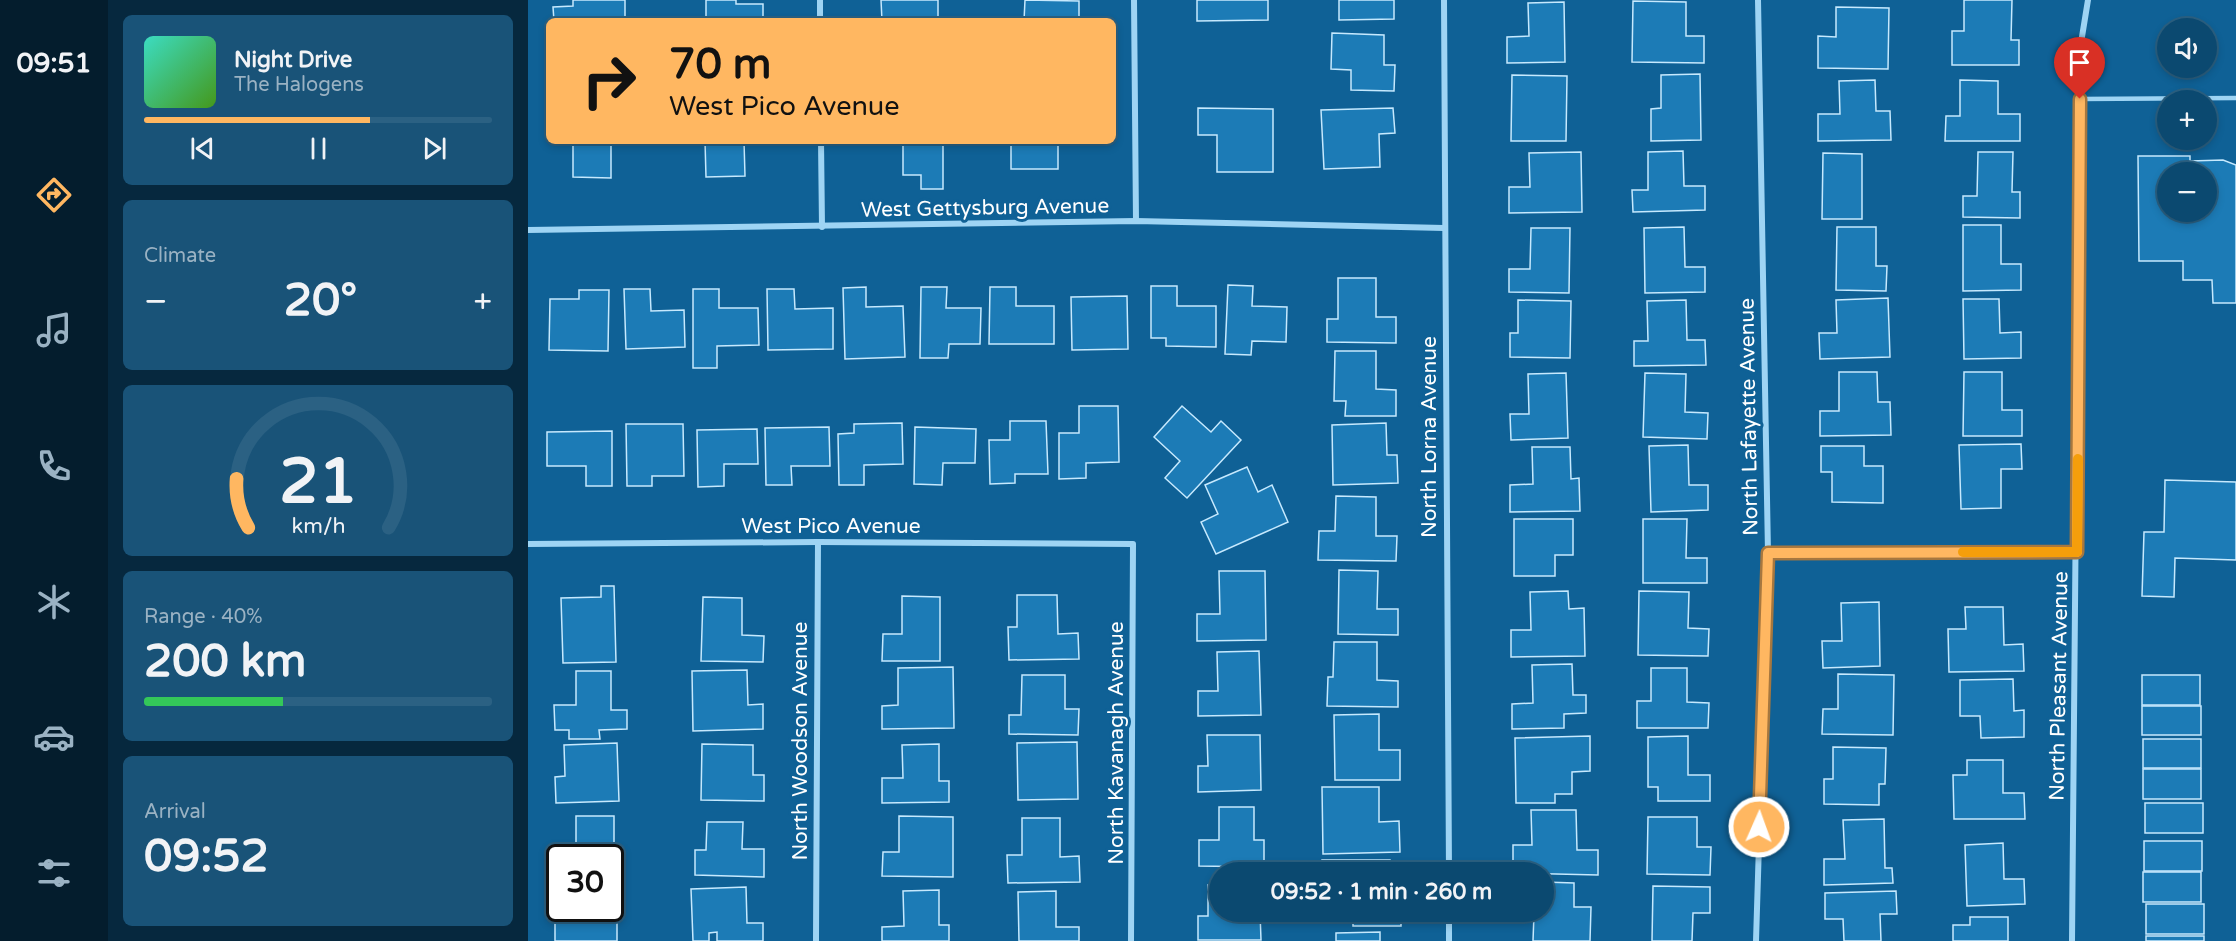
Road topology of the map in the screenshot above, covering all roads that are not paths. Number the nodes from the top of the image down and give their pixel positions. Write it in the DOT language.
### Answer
graph roads {
  1 [pos="820,0"];
  2 [pos="1134,0"];
  3 [pos="1444,0"];
  4 [pos="1758,0"];
  5 [pos="2088,0"];
  6 [pos="820,18"];
  7 [pos="2236,98"];
  8 [pos="2080,99"];
  9 [pos="821,144"];
  10 [pos="1136,221"];
  11 [pos="822,227"];
  12 [pos="1444,228"];
  13 [pos="528,230"];
  14 [pos="818,542"];
  15 [pos="528,544"];
  16 [pos="1134,544"];
  17 [pos="2077,552"];
  18 [pos="1768,553"];
  19 [pos="1449,862"];
  20 [pos="1449,922"];
  21 [pos="816,941"];
  22 [pos="1131,941"];
  23 [pos="1449,941"];
  24 [pos="1756,941"];
  25 [pos="2072,941"];
  1 -- 6 [label="street"];
  2 -- 10 [label="street"];
  3 -- 12 [label="street, North Lorna Avenue"];
  4 -- 18 [label="street, North Lafayette Avenue"];
  5 -- 8 [label="street, North Pleasant Avenue"];
  7 -- 8 [label="lane"];
  8 -- 17 [label="street, North Pleasant Avenue"];
  9 -- 11 [label="street"];
  10 -- 11 [label="street, West Gettysburg Avenue"];
  10 -- 12 [label="street, West Gettysburg Avenue"];
  11 -- 13 [label="street, West Gettysburg Avenue"];
  12 -- 19 [label="street, North Lorna Avenue"];
  14 -- 15 [label="street, West Pico Avenue"];
  14 -- 16 [label="street, West Pico Avenue"];
  14 -- 21 [label="street, North Woodson Avenue"];
  16 -- 22 [label="street, North Kavanagh Avenue"];
  17 -- 18 [label="street"];
  17 -- 25 [label="street, North Pleasant Avenue"];
  18 -- 24 [label="street, North Lafayette Avenue"];
  20 -- 23 [label="street"];
}
